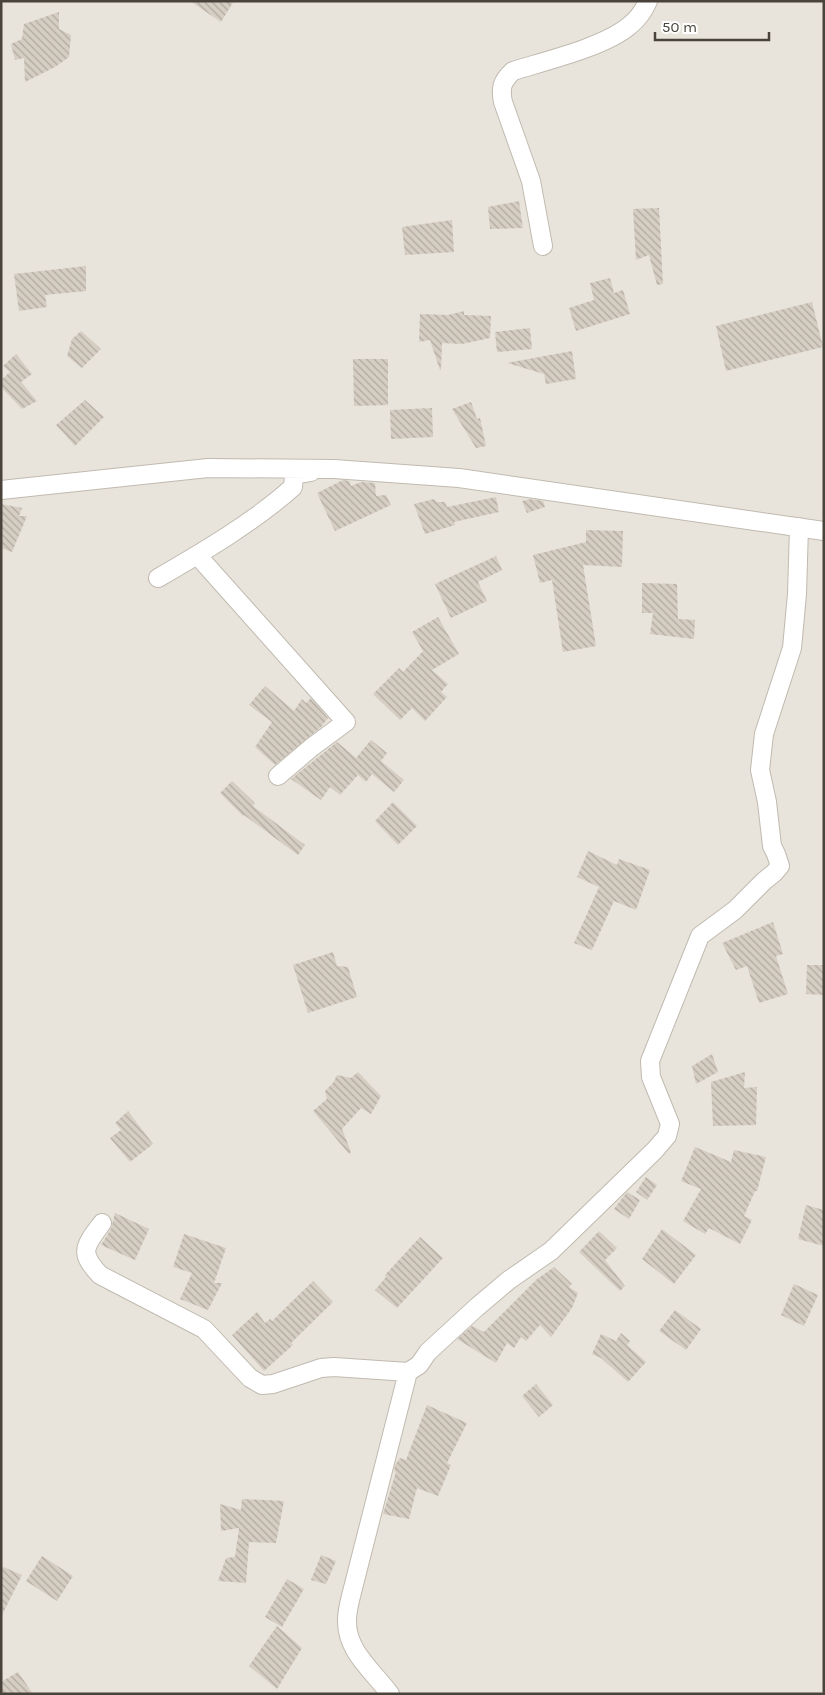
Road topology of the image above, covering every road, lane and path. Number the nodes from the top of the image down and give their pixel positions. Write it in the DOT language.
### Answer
graph roads {
  1 [pos="648,1"];
  2 [pos="543,246"];
  3 [pos="334,469"];
  4 [pos="1,490"];
  5 [pos="799,527"];
  6 [pos="824,531"];
  7 [pos="197,555"];
  8 [pos="158,578"];
  9 [pos="278,776"];
  10 [pos="102,1223"];
  11 [pos="408,1372"];
  12 [pos="390,1694"];
  1 -- 2 [label="street"];
  3 -- 4 [label="street"];
  3 -- 5 [label="street"];
  3 -- 7 [label="street"];
  5 -- 6 [label="street"];
  5 -- 11 [label="street"];
  7 -- 8 [label="street"];
  7 -- 9 [label="street"];
  10 -- 11 [label="street"];
  11 -- 12 [label="street"];
}
